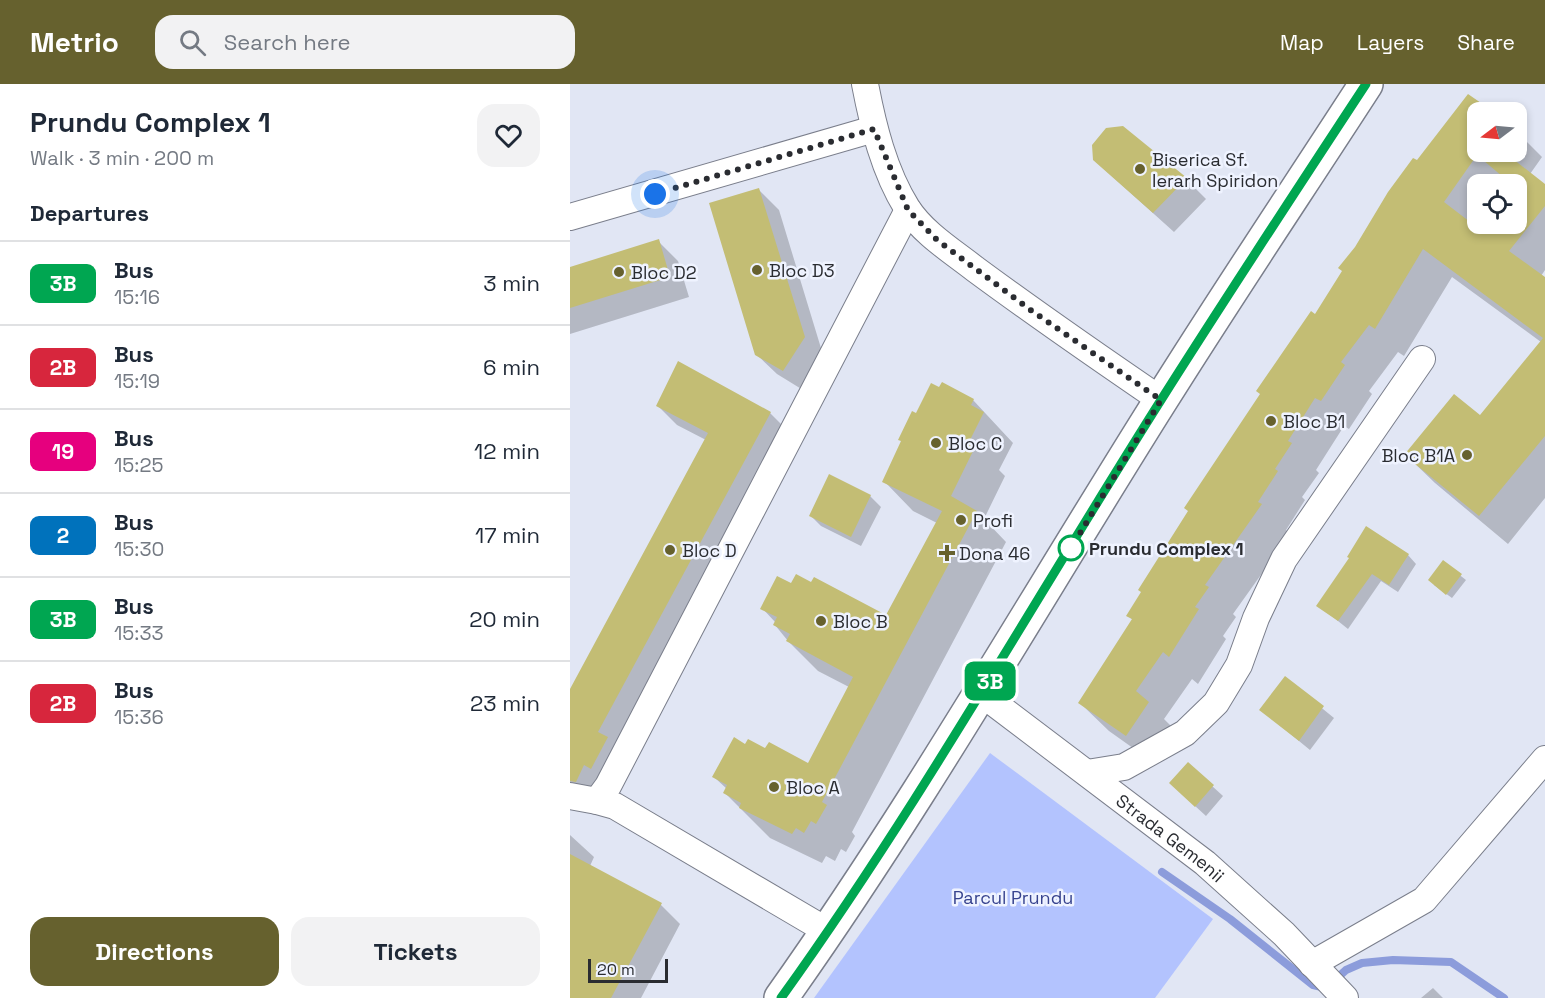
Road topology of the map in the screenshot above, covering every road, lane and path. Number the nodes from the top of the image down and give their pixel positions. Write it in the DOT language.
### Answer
graph roads {
  1 [pos="865,84"];
  2 [pos="1366,84"];
  3 [pos="874,129"];
  4 [pos="908,210"];
  5 [pos="570,217"];
  6 [pos="1422,359"];
  7 [pos="1161,400"];
  8 [pos="982,694"];
  9 [pos="1545,759"];
  10 [pos="1088,773"];
  11 [pos="570,796"];
  12 [pos="597,801"];
  13 [pos="829,932"];
  14 [pos="1312,964"];
  15 [pos="781,998"];
  16 [pos="1345,998"];
  1 -- 3 [label="street"];
  2 -- 7 [label="main road"];
  3 -- 4 [label="street"];
  3 -- 5 [label="street"];
  4 -- 7 [label="street"];
  4 -- 12 [label="street"];
  6 -- 10 [label="street"];
  7 -- 8 [label="main road"];
  8 -- 10 [label="street, Strada Gemenii"];
  8 -- 13 [label="main road"];
  9 -- 14 [label="street"];
  10 -- 14 [label="street, Strada Gemenii"];
  11 -- 12 [label="street"];
  12 -- 13 [label="street"];
  13 -- 15 [label="main road"];
  14 -- 16 [label="street, Strada Gemenii"];
}
